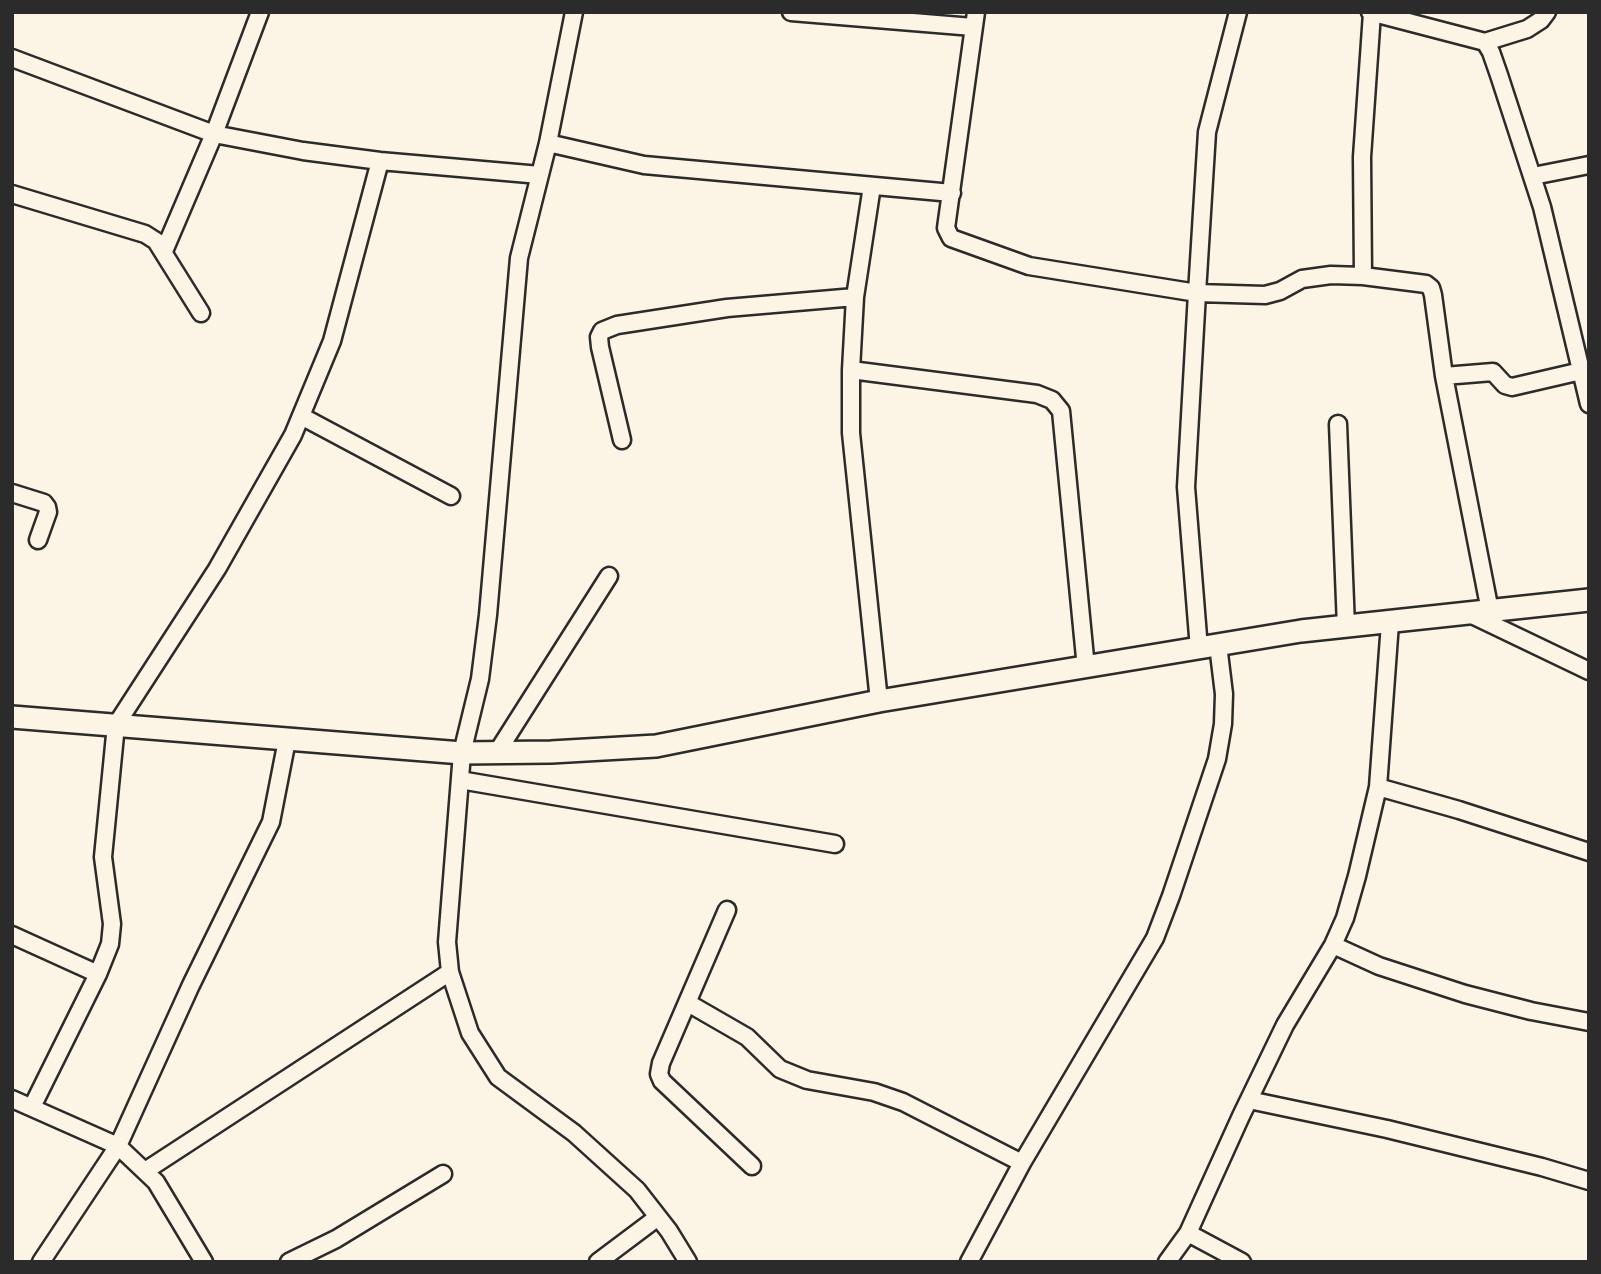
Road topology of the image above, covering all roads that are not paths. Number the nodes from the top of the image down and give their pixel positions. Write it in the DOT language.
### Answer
graph roads {
  1 [pos="574,12"];
  2 [pos="791,12"];
  3 [pos="1238,12"];
  4 [pos="1546,12"];
  5 [pos="1371,13"];
  6 [pos="256,14"];
  7 [pos="975,20"];
  8 [pos="1485,42"];
  9 [pos="12,58"];
  10 [pos="214,134"];
  11 [pos="548,144"];
  12 [pos="380,161"];
  13 [pos="1589,165"];
  14 [pos="540,175"];
  15 [pos="1533,176"];
  16 [pos="872,186"];
  17 [pos="952,193"];
  18 [pos="12,194"];
  19 [pos="164,251"];
  20 [pos="1363,276"];
  21 [pos="1197,293"];
  22 [pos="855,297"];
  23 [pos="201,313"];
  24 [pos="1582,346"];
  25 [pos="851,370"];
  26 [pos="1581,372"];
  27 [pos="1444,376"];
  28 [pos="1589,404"];
  29 [pos="301,416"];
  30 [pos="1338,424"];
  31 [pos="622,440"];
  32 [pos="12,493"];
  33 [pos="451,496"];
  34 [pos="38,540"];
  35 [pos="610,576"];
  36 [pos="1589,600"];
  37 [pos="1490,611"];
  38 [pos="1468,613"];
  39 [pos="1390,623"];
  40 [pos="1346,627"];
  41 [pos="1209,647"];
  42 [pos="1086,668"];
  43 [pos="1589,670"];
  44 [pos="879,701"];
  45 [pos="12,717"];
  46 [pos="116,725"];
  47 [pos="287,740"];
  48 [pos="462,753"];
  49 [pos="496,754"];
  50 [pos="460,780"];
  51 [pos="1378,787"];
  52 [pos="835,844"];
  53 [pos="1589,852"];
  54 [pos="727,910"];
  55 [pos="12,935"];
  56 [pos="1333,945"];
  57 [pos="450,972"];
  58 [pos="98,974"];
  59 [pos="688,1003"];
  60 [pos="1589,1022"];
  61 [pos="12,1099"];
  62 [pos="1249,1100"];
  63 [pos="32,1107"];
  64 [pos="118,1146"];
  65 [pos="1022,1163"];
  66 [pos="752,1166"];
  67 [pos="145,1171"];
  68 [pos="443,1174"];
  69 [pos="1589,1181"];
  70 [pos="658,1217"];
  71 [pos="1188,1233"];
  72 [pos="41,1262"];
  73 [pos="204,1262"];
  74 [pos="289,1262"];
  75 [pos="598,1262"];
  76 [pos="688,1262"];
  77 [pos="970,1262"];
  78 [pos="1167,1262"];
  79 [pos="1241,1262"];
  1 -- 11 [label="street"];
  2 -- 7 [label="street"];
  3 -- 21 [label="street"];
  4 -- 8 [label="street"];
  5 -- 8 [label="street"];
  5 -- 20 [label="street"];
  6 -- 10 [label="street"];
  7 -- 17 [label="street"];
  8 -- 15 [label="street"];
  9 -- 10 [label="street"];
  10 -- 12 [label="street"];
  10 -- 19 [label="street"];
  11 -- 14 [label="street"];
  11 -- 16 [label="street"];
  12 -- 14 [label="street"];
  12 -- 29 [label="street"];
  13 -- 15 [label="street"];
  14 -- 48 [label="street"];
  15 -- 24 [label="street"];
  16 -- 17 [label="street"];
  16 -- 22 [label="street"];
  17 -- 21 [label="street"];
  18 -- 19 [label="street"];
  19 -- 23 [label="street"];
  20 -- 21 [label="street"];
  20 -- 27 [label="street"];
  21 -- 41 [label="street"];
  22 -- 25 [label="street"];
  22 -- 31 [label="street"];
  24 -- 26 [label="street"];
  25 -- 42 [label="street"];
  25 -- 44 [label="street"];
  26 -- 27 [label="street"];
  26 -- 28 [label="street"];
  27 -- 37 [label="street"];
  29 -- 33 [label="street"];
  29 -- 46 [label="street"];
  30 -- 40 [label="street"];
  32 -- 34 [label="street"];
  35 -- 49 [label="street"];
  36 -- 37 [label="street"];
  37 -- 38 [label="street"];
  38 -- 39 [label="street"];
  38 -- 43 [label="street"];
  39 -- 40 [label="street"];
  39 -- 51 [label="street"];
  40 -- 41 [label="street"];
  41 -- 42 [label="street"];
  41 -- 65 [label="street"];
  42 -- 44 [label="street"];
  44 -- 49 [label="street"];
  45 -- 46 [label="street"];
  46 -- 47 [label="street"];
  46 -- 58 [label="street"];
  47 -- 48 [label="street"];
  47 -- 64 [label="street"];
  48 -- 49 [label="street"];
  48 -- 50 [label="street"];
  50 -- 52 [label="street"];
  50 -- 57 [label="street"];
  51 -- 53 [label="street"];
  51 -- 56 [label="street"];
  54 -- 59 [label="street"];
  55 -- 58 [label="street"];
  56 -- 60 [label="street"];
  56 -- 62 [label="street"];
  57 -- 67 [label="street"];
  57 -- 70 [label="street"];
  58 -- 63 [label="street"];
  59 -- 65 [label="street"];
  59 -- 66 [label="street"];
  61 -- 63 [label="street"];
  62 -- 69 [label="street"];
  62 -- 71 [label="street"];
  63 -- 64 [label="street"];
  64 -- 67 [label="street"];
  64 -- 72 [label="street"];
  65 -- 77 [label="street"];
  67 -- 73 [label="street"];
  68 -- 74 [label="street"];
  70 -- 75 [label="street"];
  70 -- 76 [label="street"];
  71 -- 78 [label="street"];
  71 -- 79 [label="street"];
}
